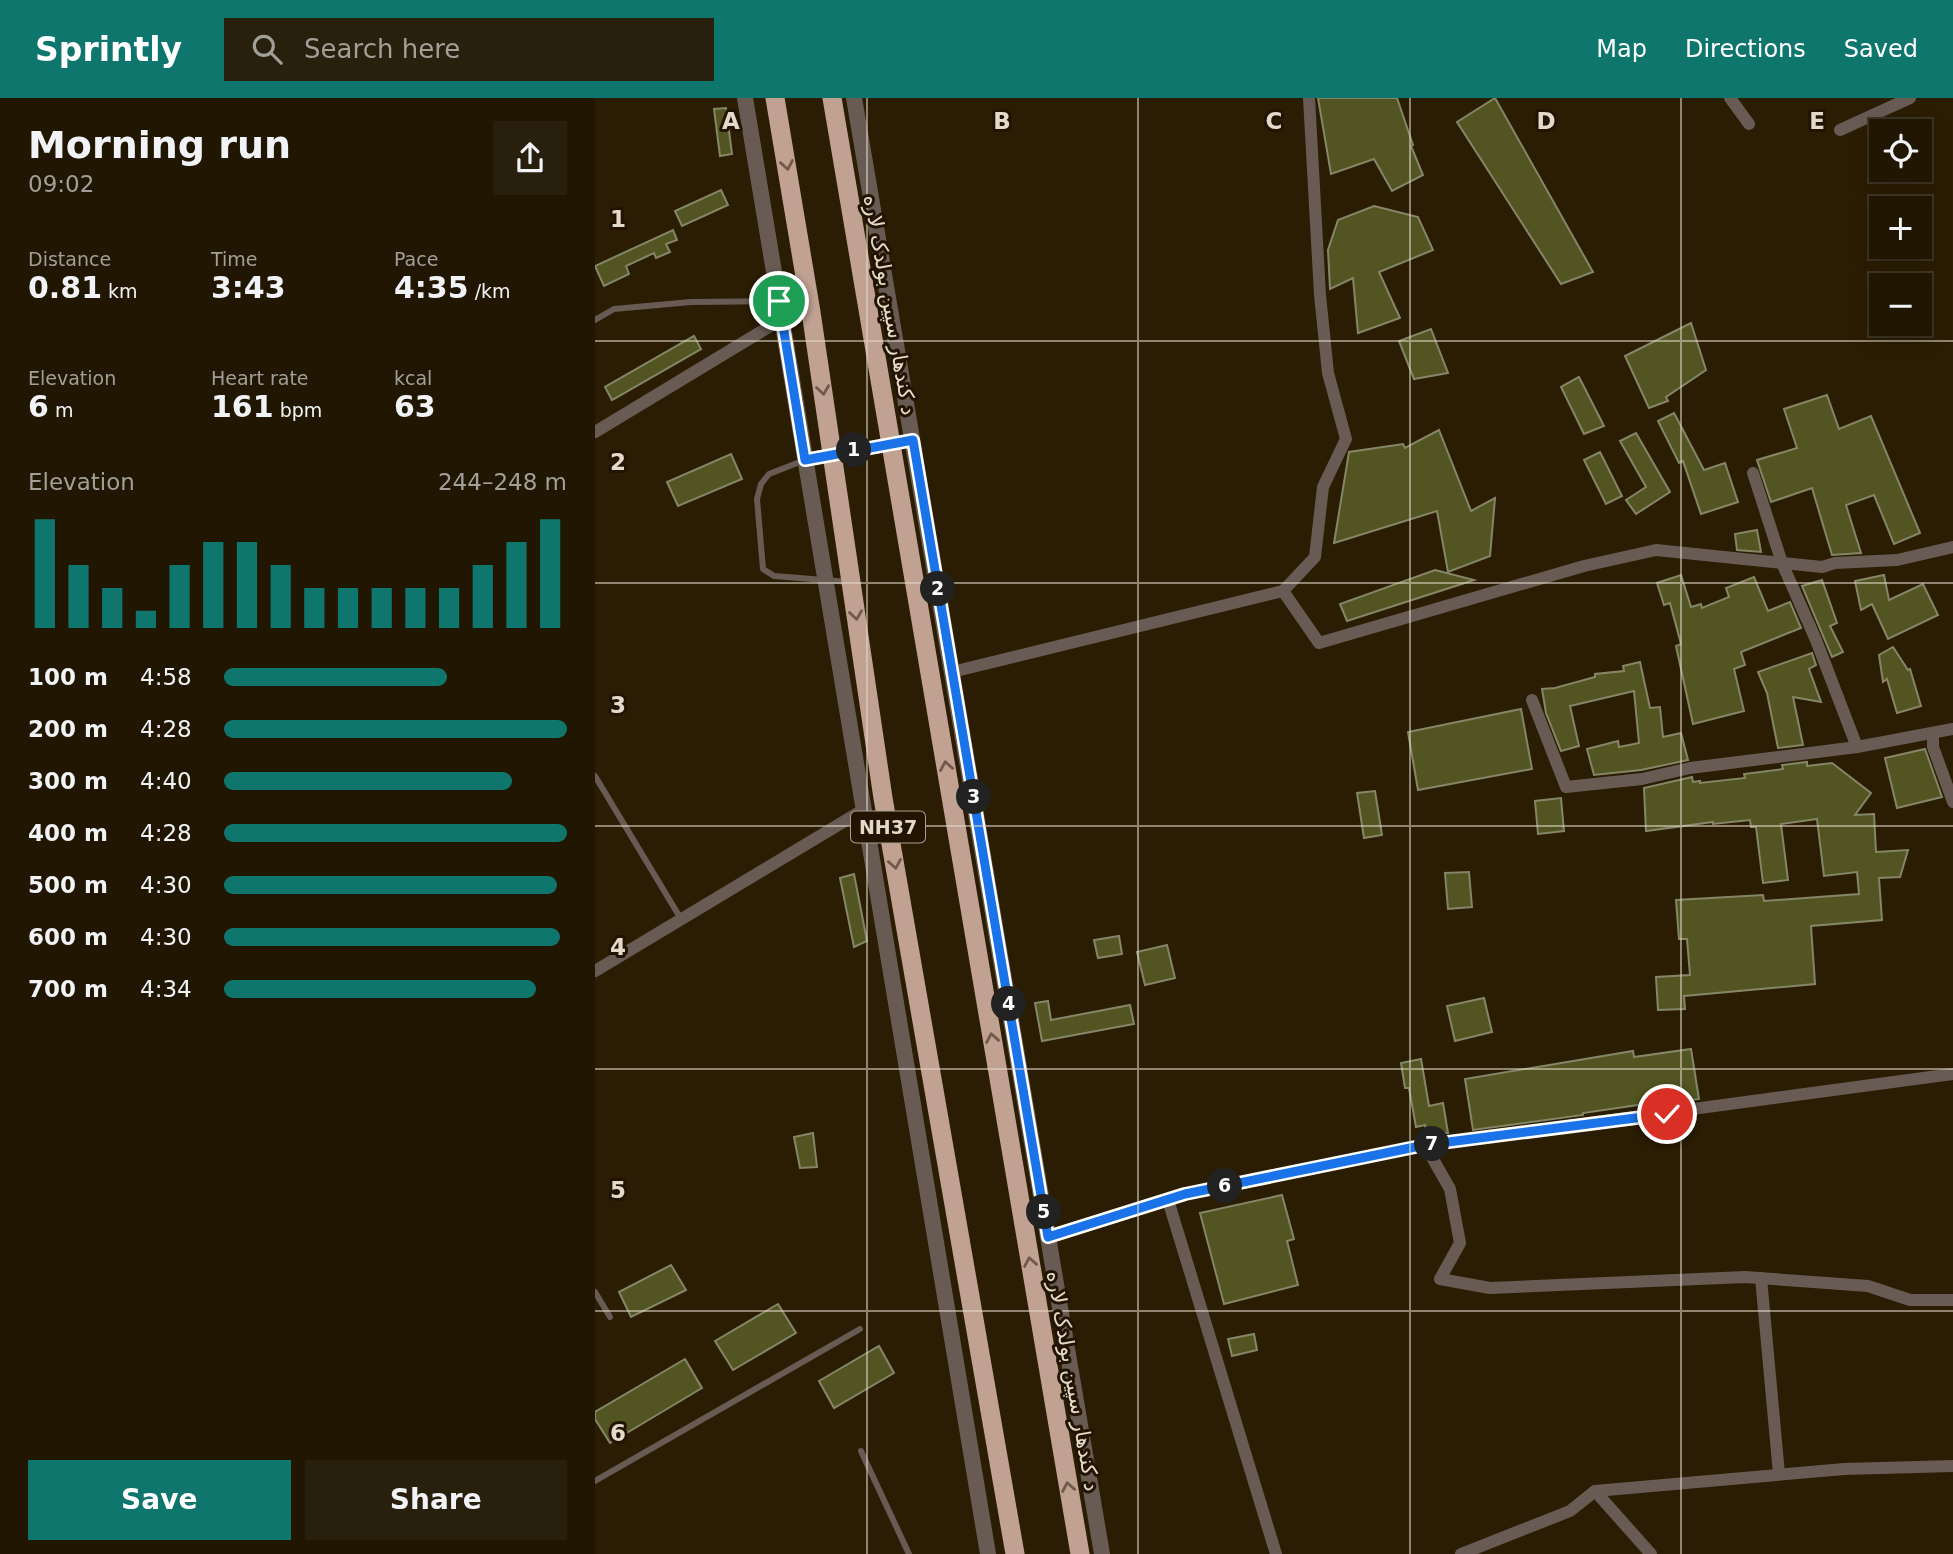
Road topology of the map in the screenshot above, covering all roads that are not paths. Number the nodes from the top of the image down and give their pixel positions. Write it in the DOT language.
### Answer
graph roads {
  1 [pos="745,98"];
  2 [pos="775,98"];
  3 [pos="832,98"];
  4 [pos="854,98"];
  5 [pos="1309,98"];
  6 [pos="1730,98"];
  7 [pos="1910,98"];
  8 [pos="1749,124"];
  9 [pos="1840,130"];
  10 [pos="779,301"];
  11 [pos="782,319"];
  12 [pos="595,320"];
  13 [pos="595,432"];
  14 [pos="913,440"];
  15 [pos="891,443"];
  16 [pos="832,454"];
  17 [pos="805,460"];
  18 [pos="1753,473"];
  19 [pos="1953,548"];
  20 [pos="1782,563"];
  21 [pos="825,580"];
  22 [pos="851,583"];
  23 [pos="1283,591"];
  24 [pos="952,672"];
  25 [pos="1532,700"];
  26 [pos="1953,729"];
  27 [pos="1933,734"];
  28 [pos="1857,747"];
  29 [pos="595,776"];
  30 [pos="1953,802"];
  31 [pos="863,810"];
  32 [pos="681,919"];
  33 [pos="595,971"];
  34 [pos="1953,1074"];
  35 [pos="1425,1145"];
  36 [pos="1168,1200"];
  37 [pos="1048,1237"];
  38 [pos="1761,1278"];
  39 [pos="595,1292"];
  40 [pos="1953,1300"];
  41 [pos="610,1317"];
  42 [pos="860,1329"];
  43 [pos="861,1451"];
  44 [pos="1953,1466"];
  45 [pos="1779,1474"];
  46 [pos="595,1481"];
  47 [pos="1595,1491"];
  48 [pos="909,1554"];
  49 [pos="988,1554"];
  50 [pos="1015,1554"];
  51 [pos="1080,1554"];
  52 [pos="1102,1554"];
  53 [pos="1276,1554"];
  54 [pos="1461,1554"];
  55 [pos="1651,1554"];
  1 -- 10 [label="street"];
  2 -- 16 [label="highway, NH37, one-way"];
  3 -- 15 [label="highway, د کندهار سپین بولدک لاره / NH37"];
  4 -- 14 [label="street"];
  5 -- 23 [label="street"];
  6 -- 8 [label="street"];
  7 -- 9 [label="street"];
  10 -- 11 [label="street"];
  10 -- 12 [label="lane"];
  11 -- 13 [label="street"];
  11 -- 17 [label="street"];
  14 -- 15 [label="lane"];
  14 -- 24 [label="street"];
  15 -- 16 [label="lane"];
  51 -- 15 [label="highway, د کندهار سپین بولدک لاره / NH37, one-way"];
  16 -- 17 [label="lane"];
  16 -- 22 [label="highway, NH37"];
  17 -- 21 [label="street"];
  17 -- 21 [label="lane"];
  18 -- 20 [label="street"];
  19 -- 20 [label="street"];
  20 -- 23 [label="street"];
  20 -- 28 [label="street"];
  21 -- 22 [label="lane"];
  21 -- 31 [label="street"];
  22 -- 50 [label="highway, NH37, one-way"];
  23 -- 24 [label="street"];
  24 -- 37 [label="street"];
  25 -- 28 [label="street"];
  26 -- 27 [label="street"];
  27 -- 28 [label="street"];
  27 -- 30 [label="street"];
  29 -- 32 [label="lane"];
  31 -- 32 [label="street"];
  31 -- 49 [label="street"];
  32 -- 33 [label="street"];
  34 -- 35 [label="street"];
  35 -- 36 [label="street"];
  35 -- 38 [label="street"];
  36 -- 37 [label="street"];
  36 -- 53 [label="street"];
  37 -- 52 [label="street"];
  38 -- 40 [label="street"];
  38 -- 45 [label="street"];
  39 -- 41 [label="lane"];
  42 -- 46 [label="lane"];
  43 -- 48 [label="lane"];
  44 -- 45 [label="street"];
  45 -- 47 [label="street"];
  47 -- 54 [label="street"];
  47 -- 55 [label="street"];
}
